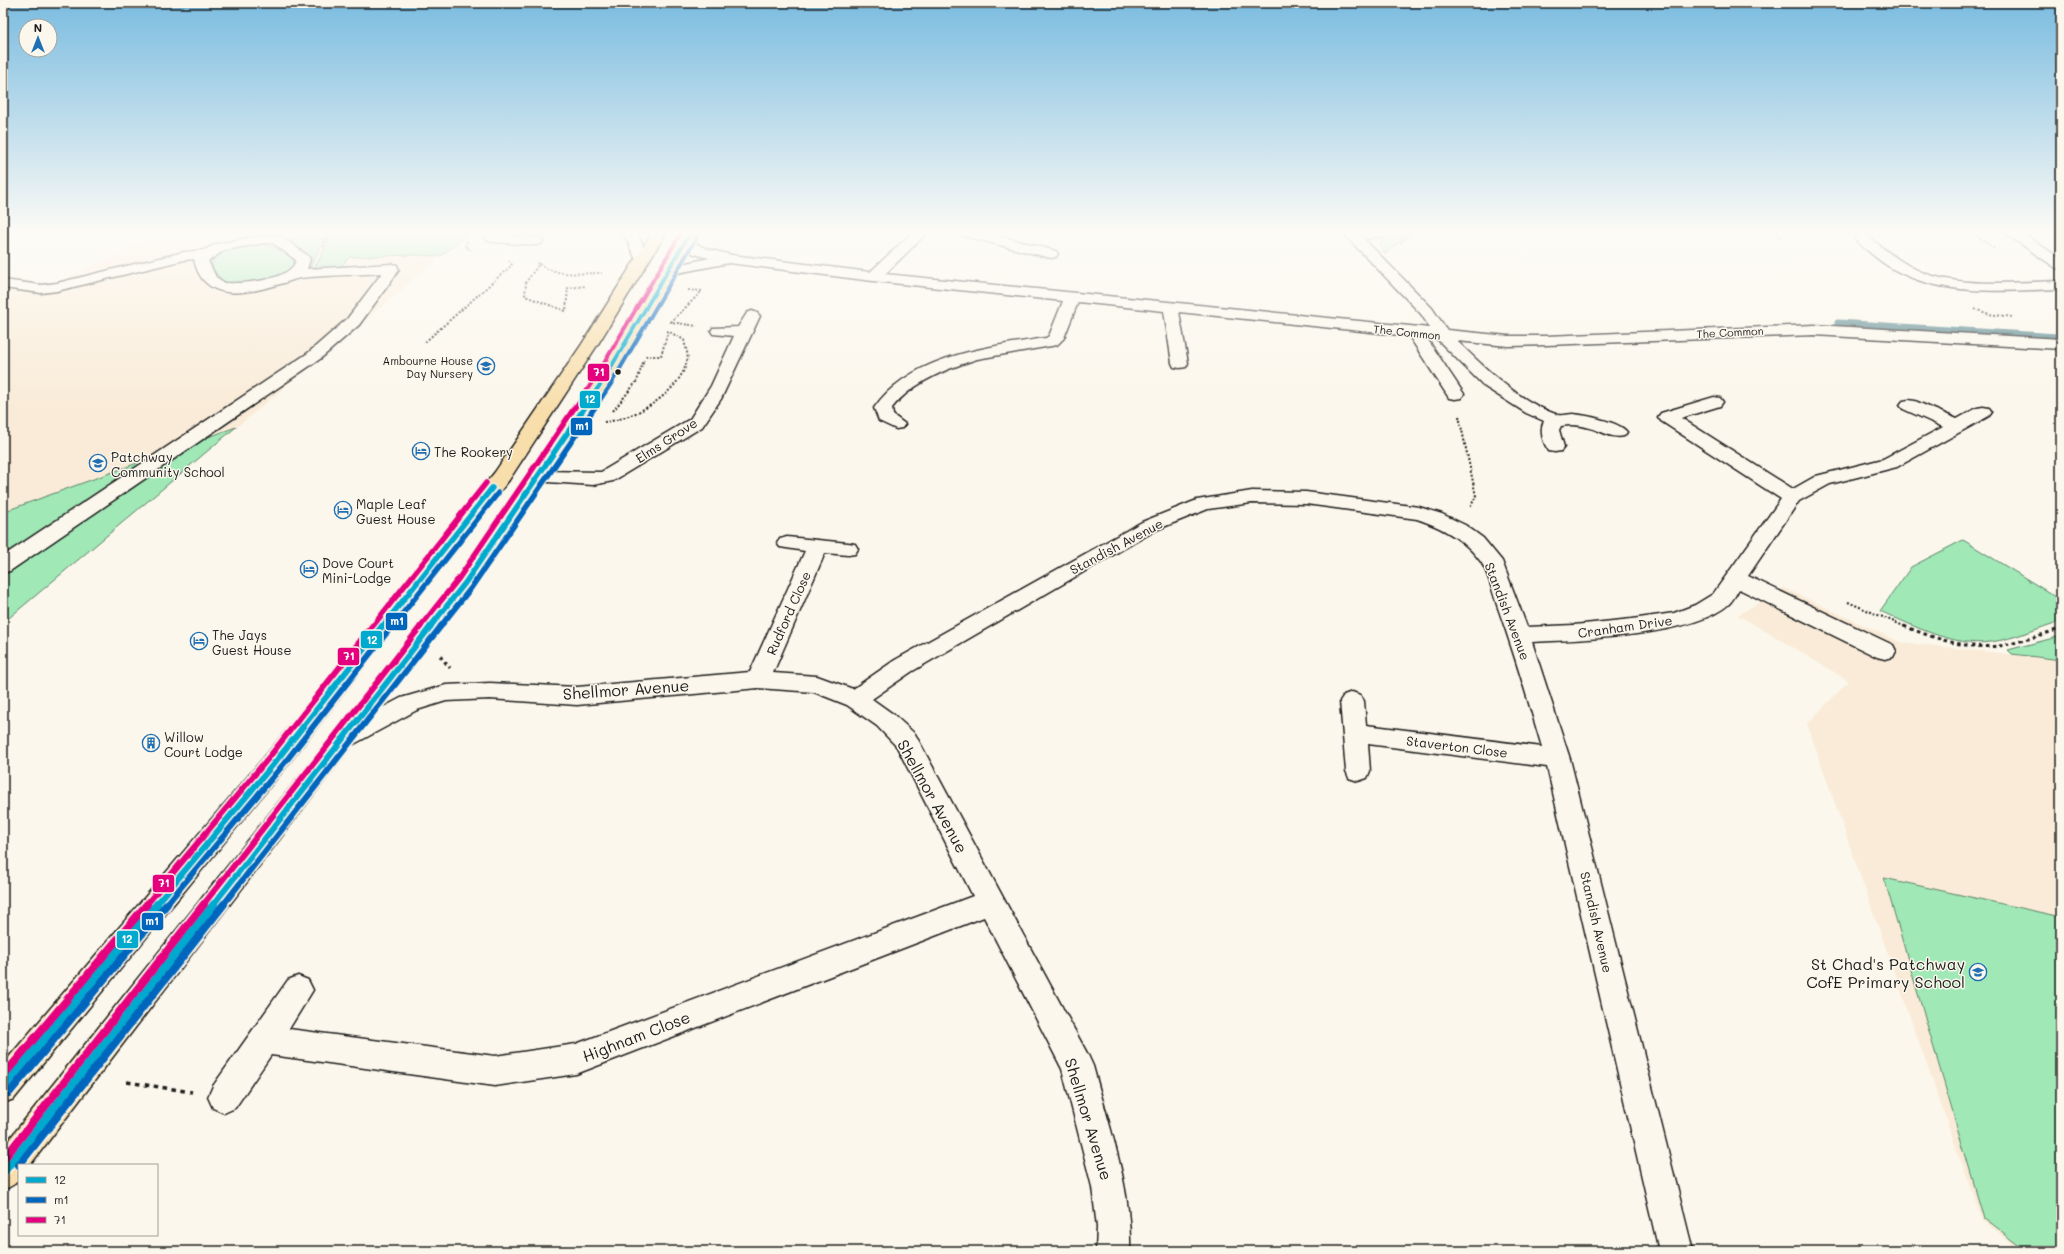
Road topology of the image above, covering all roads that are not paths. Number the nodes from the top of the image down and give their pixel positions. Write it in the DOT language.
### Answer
graph roads {
  1 [pos="376,292"];
  2 [pos="622,292"];
  3 [pos="655,292"];
  4 [pos="1011,292"];
  5 [pos="1409,292"];
  6 [pos="1072,298"];
  7 [pos="1171,308"];
  8 [pos="752,316"];
  9 [pos="719,331"];
  10 [pos="743,332"];
  11 [pos="1415,333"];
  12 [pos="1442,336"];
  13 [pos="2061,344"];
  14 [pos="1180,363"];
  15 [pos="1455,394"];
  16 [pos="1714,402"];
  17 [pos="1909,405"];
  18 [pos="1983,412"];
  19 [pos="1557,421"];
  20 [pos="896,424"];
  21 [pos="1957,426"];
  22 [pos="1618,432"];
  23 [pos="1555,447"];
  24 [pos="539,477"];
  25 [pos="1792,497"];
  26 [pos="787,543"];
  27 [pos="818,546"];
  28 [pos="848,549"];
  29 [pos="6,559"];
  30 [pos="1734,578"];
  31 [pos="1519,635"];
  32 [pos="1884,651"];
  33 [pos="758,680"];
  34 [pos="855,699"];
  35 [pos="1352,702"];
  36 [pos="1356,733"];
  37 [pos="346,738"];
  38 [pos="1558,759"];
  39 [pos="1358,771"];
  40 [pos="990,902"];
  41 [pos="298,990"];
  42 [pos="264,1040"];
  43 [pos="3,1088"];
  44 [pos="224,1097"];
  45 [pos="3,1173"];
  46 [pos="1113,1251"];
  47 [pos="1676,1251"];
  1 -- 29 [label="street"];
  2 -- 43 [label="main road"];
  3 -- 24 [label="main road"];
  4 -- 6 [label="street, The Common"];
  5 -- 12 [label="street"];
  6 -- 7 [label="street, The Common"];
  6 -- 20 [label="street"];
  7 -- 11 [label="street, The Common"];
  7 -- 14 [label="street"];
  8 -- 10 [label="street, Elms Grove"];
  9 -- 10 [label="street"];
  10 -- 24 [label="street, Elms Grove"];
  11 -- 12 [label="street, The Common"];
  11 -- 15 [label="street"];
  12 -- 13 [label="street, The Common"];
  12 -- 19 [label="street"];
  16 -- 25 [label="street"];
  17 -- 21 [label="street"];
  18 -- 21 [label="street, Cranham Drive"];
  19 -- 22 [label="street"];
  19 -- 23 [label="street"];
  21 -- 25 [label="street, Cranham Drive"];
  24 -- 37 [label="main road"];
  25 -- 30 [label="street, Cranham Drive"];
  26 -- 27 [label="street"];
  27 -- 28 [label="street"];
  27 -- 33 [label="street, Rudford Close"];
  30 -- 31 [label="street, Cranham Drive"];
  30 -- 32 [label="street"];
  31 -- 34 [label="street, Standish Avenue"];
  31 -- 38 [label="street, Standish Avenue"];
  33 -- 34 [label="street, Shellmor Avenue"];
  33 -- 37 [label="street, Shellmor Avenue"];
  34 -- 40 [label="street, Shellmor Avenue"];
  35 -- 36 [label="street"];
  36 -- 38 [label="street, Staverton Close"];
  36 -- 39 [label="street"];
  37 -- 45 [label="main road"];
  38 -- 47 [label="street, Standish Avenue"];
  40 -- 42 [label="street, Highnam Close"];
  40 -- 46 [label="street, Shellmor Avenue"];
  41 -- 42 [label="street"];
  42 -- 44 [label="street"];
}
